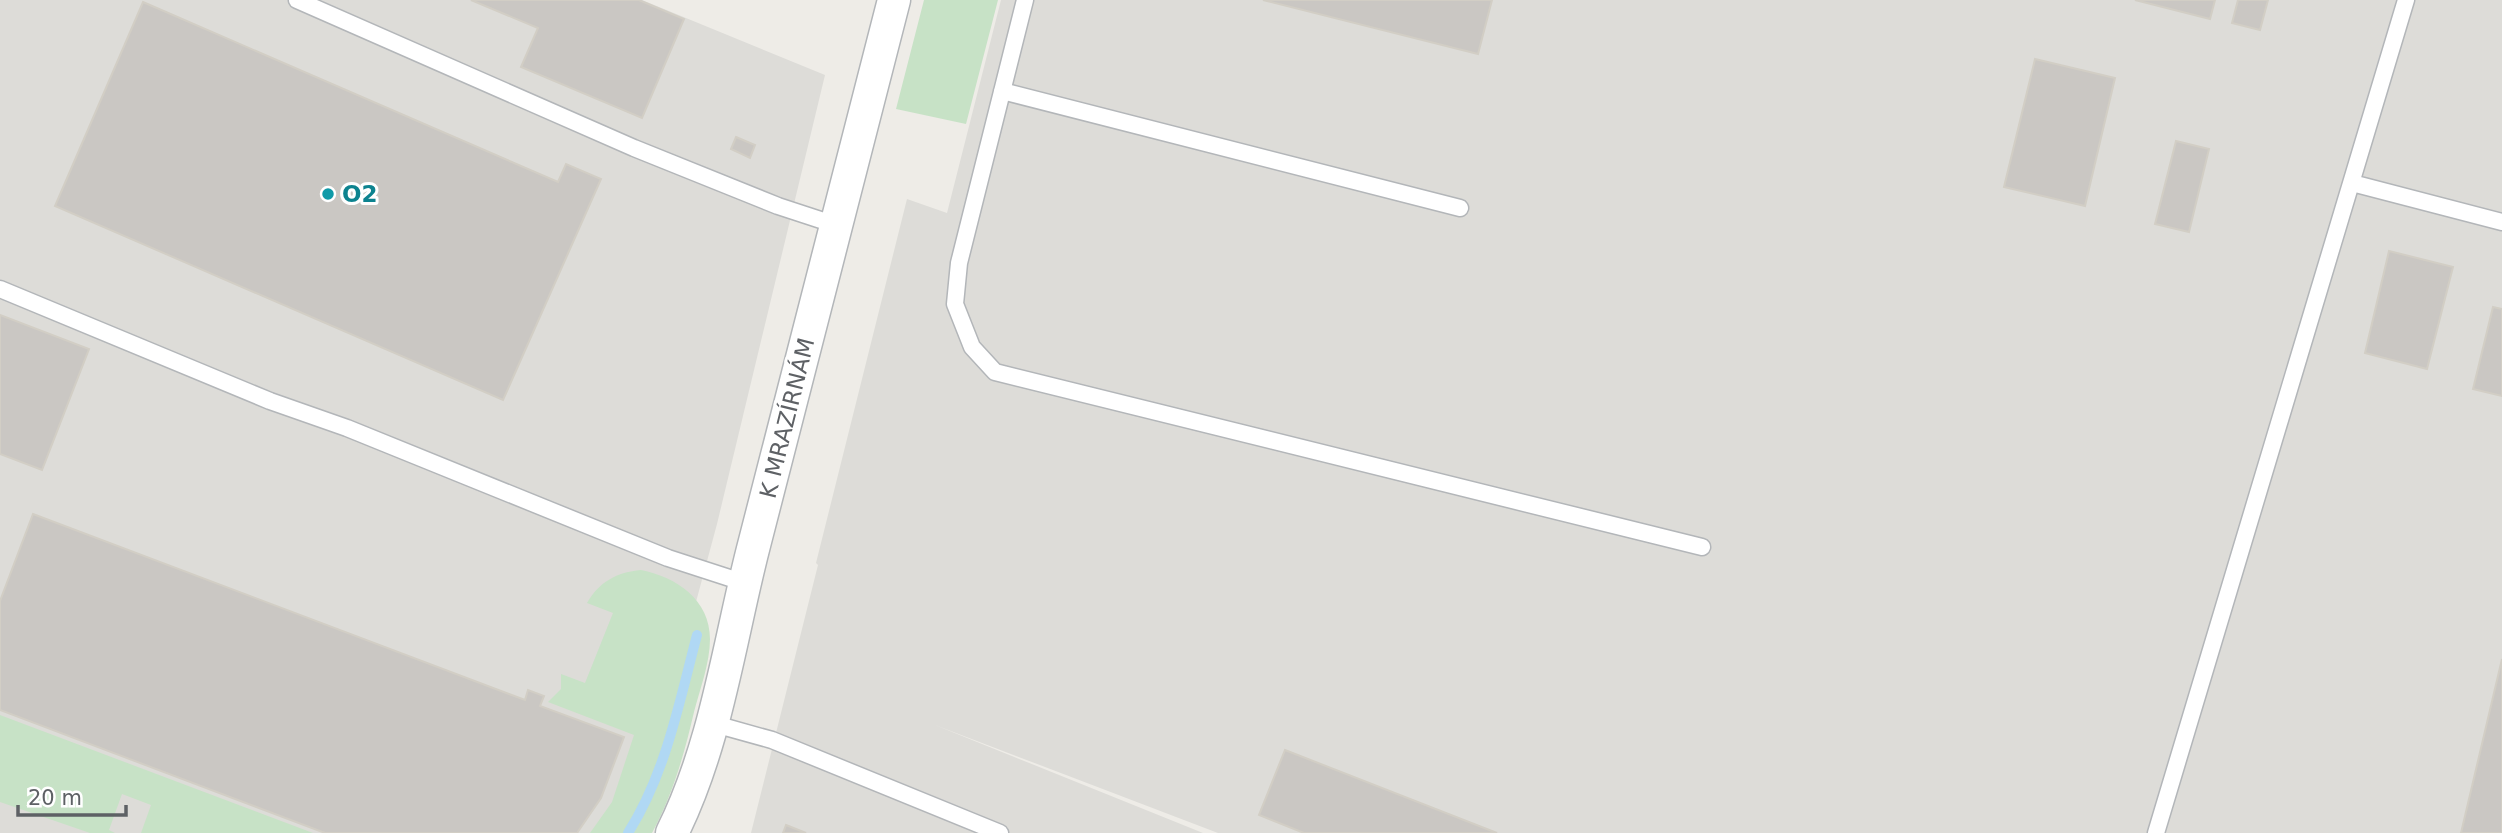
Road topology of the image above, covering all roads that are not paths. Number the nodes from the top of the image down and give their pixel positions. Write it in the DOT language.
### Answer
graph roads {
  1 [pos="298,0"];
  2 [pos="894,0"];
  3 [pos="1025,0"];
  4 [pos="2406,0"];
  5 [pos="1002,91"];
  6 [pos="2352,183"];
  7 [pos="1460,208"];
  8 [pos="2502,222"];
  9 [pos="836,225"];
  10 [pos="0,289"];
  11 [pos="1702,547"];
  12 [pos="745,583"];
  13 [pos="711,723"];
  14 [pos="672,833"];
  15 [pos="1000,833"];
  16 [pos="2156,833"];
  1 -- 9 [label="lane"];
  2 -- 9 [label="street, K MRAZÍRNÁM"];
  3 -- 5 [label="lane"];
  4 -- 6 [label="lane"];
  5 -- 7 [label="lane"];
  5 -- 11 [label="lane"];
  6 -- 8 [label="lane"];
  6 -- 16 [label="lane"];
  9 -- 12 [label="street, K MRAZÍRNÁM"];
  10 -- 12 [label="lane"];
  12 -- 13 [label="street, K MRAZÍRNÁM"];
  13 -- 14 [label="street, K MRAZÍRNÁM"];
  13 -- 15 [label="lane"];
}
